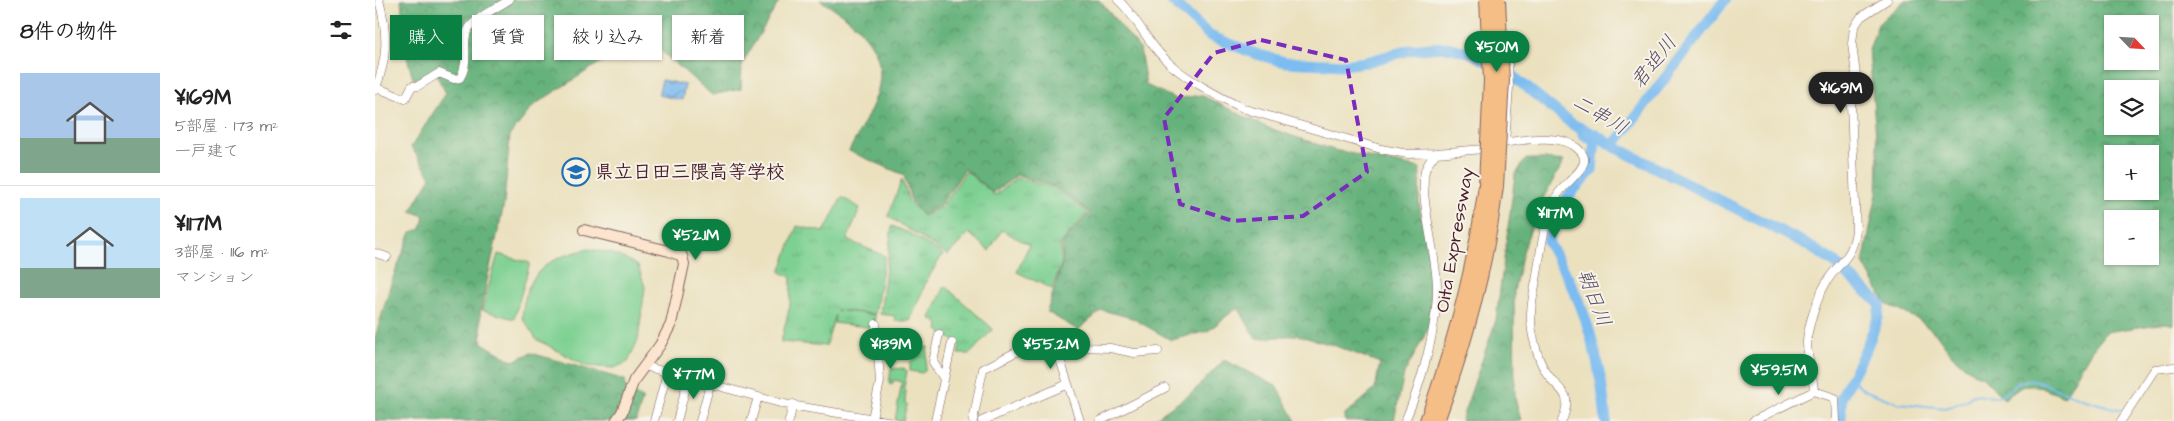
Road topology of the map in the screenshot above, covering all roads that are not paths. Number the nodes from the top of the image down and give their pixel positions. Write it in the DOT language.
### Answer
graph roads {
  1 [pos="379,0"];
  2 [pos="509,0"];
  3 [pos="1118,0"];
  4 [pos="1487,0"];
  5 [pos="1498,0"];
  6 [pos="1503,0"];
  7 [pos="1887,0"];
  8 [pos="375,88"];
  9 [pos="1505,143"];
  10 [pos="1436,152"];
  11 [pos="1491,186"];
  12 [pos="584,230"];
  13 [pos="375,253"];
  14 [pos="387,258"];
  15 [pos="876,324"];
  16 [pos="939,334"];
  17 [pos="1050,342"];
  18 [pos="952,343"];
  19 [pos="1158,351"];
  20 [pos="644,366"];
  21 [pos="2174,367"];
  22 [pos="667,373"];
  23 [pos="688,379"];
  24 [pos="944,379"];
  25 [pos="710,384"];
  26 [pos="1068,384"];
  27 [pos="1165,388"];
  28 [pos="1814,391"];
  29 [pos="758,397"];
  30 [pos="793,404"];
  31 [pos="836,412"];
  32 [pos="872,418"];
  33 [pos="616,421"];
  34 [pos="654,421"];
  35 [pos="677,421"];
  36 [pos="700,421"];
  37 [pos="751,421"];
  38 [pos="789,421"];
  39 [pos="833,421"];
  40 [pos="887,421"];
  41 [pos="935,421"];
  42 [pos="973,421"];
  43 [pos="982,421"];
  44 [pos="1080,421"];
  45 [pos="1100,421"];
  46 [pos="1405,421"];
  47 [pos="1427,421"];
  48 [pos="1437,421"];
  49 [pos="1561,421"];
  50 [pos="1753,421"];
  51 [pos="1836,421"];
  52 [pos="2121,421"];
  1 -- 8 [label="street"];
  2 -- 8 [label="street"];
  3 -- 10 [label="street"];
  4 -- 11 [label="highway, Oita Expressway, bridge"];
  5 -- 11 [label="highway, Oita Expressway, bridge"];
  6 -- 9 [label="street"];
  7 -- 28 [label="street"];
  9 -- 10 [label="street"];
  9 -- 49 [label="street"];
  10 -- 46 [label="street"];
  11 -- 47 [label="highway, Oita Expressway"];
  11 -- 48 [label="highway, Oita Expressway"];
  12 -- 20 [label="street"];
  13 -- 14 [label="street"];
  15 -- 32 [label="street"];
  16 -- 24 [label="street"];
  17 -- 19 [label="street"];
  17 -- 26 [label="street"];
  17 -- 42 [label="street"];
  18 -- 24 [label="street"];
  20 -- 22 [label="street"];
  20 -- 33 [label="street"];
  21 -- 52 [label="street"];
  22 -- 23 [label="street"];
  22 -- 34 [label="street"];
  23 -- 25 [label="street"];
  23 -- 35 [label="street"];
  24 -- 41 [label="street"];
  25 -- 29 [label="street"];
  25 -- 36 [label="street"];
  26 -- 43 [label="street"];
  26 -- 44 [label="street"];
  27 -- 45 [label="street"];
  28 -- 50 [label="street"];
  28 -- 51 [label="street"];
  29 -- 30 [label="street"];
  29 -- 37 [label="street"];
  30 -- 31 [label="street"];
  30 -- 38 [label="street"];
  31 -- 32 [label="street"];
  31 -- 39 [label="street"];
  32 -- 40 [label="street"];
}
